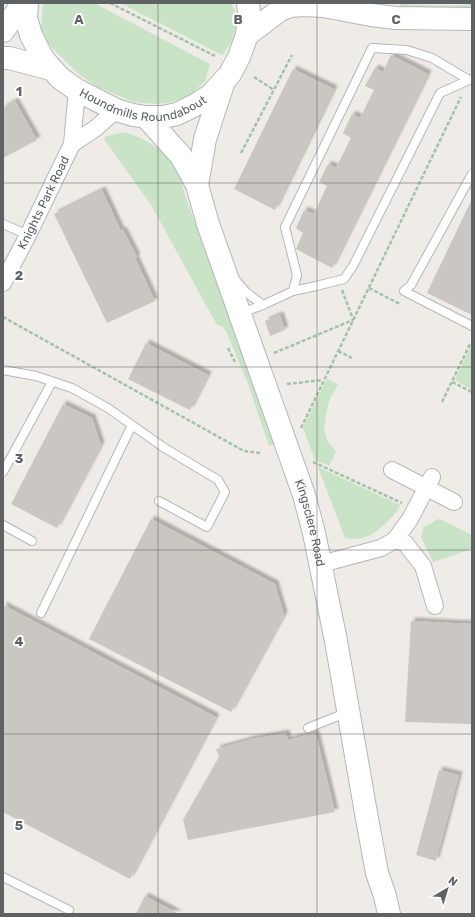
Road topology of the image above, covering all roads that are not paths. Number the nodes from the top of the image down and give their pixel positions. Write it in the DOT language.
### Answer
graph roads {
  1 [pos="23,3"];
  2 [pos="26,3"];
  3 [pos="248,3"];
  4 [pos="472,19"];
  5 [pos="3,31"];
  6 [pos="247,35"];
  7 [pos="3,58"];
  8 [pos="51,69"];
  9 [pos="470,80"];
  10 [pos="224,82"];
  11 [pos="77,90"];
  12 [pos="116,110"];
  13 [pos="146,117"];
  14 [pos="72,144"];
  15 [pos="472,174"];
  16 [pos="197,185"];
  17 [pos="3,224"];
  18 [pos="28,235"];
  19 [pos="221,261"];
  20 [pos="3,283"];
  21 [pos="293,291"];
  22 [pos="263,305"];
  23 [pos="240,313"];
  24 [pos="472,326"];
  25 [pos="3,370"];
  26 [pos="52,382"];
  27 [pos="132,425"];
  28 [pos="392,470"];
  29 [pos="3,472"];
  30 [pos="429,482"];
  31 [pos="159,501"];
  32 [pos="454,502"];
  33 [pos="3,525"];
  34 [pos="395,540"];
  35 [pos="32,541"];
  36 [pos="321,564"];
  37 [pos="435,606"];
  38 [pos="41,613"];
  39 [pos="348,712"];
  40 [pos="308,728"];
  41 [pos="377,873"];
  42 [pos="3,877"];
  43 [pos="69,910"];
  44 [pos="379,914"];
  45 [pos="389,914"];
  1 -- 5 [label="street"];
  2 -- 8 [label="street, Houndmills Roundabout"];
  3 -- 6 [label="street, Houndmills Roundabout"];
  4 -- 6 [label="street"];
  6 -- 10 [label="street, Houndmills Roundabout"];
  7 -- 8 [label="street"];
  8 -- 11 [label="street, Houndmills Roundabout"];
  9 -- 21 [label="lane"];
  9 -- 21 [label="lane"];
  10 -- 13 [label="street, Houndmills Roundabout"];
  10 -- 16 [label="street, Kingsclere Road"];
  11 -- 12 [label="street, Houndmills Roundabout"];
  11 -- 14 [label="street, Knights Park Road"];
  12 -- 13 [label="street, Houndmills Roundabout"];
  12 -- 14 [label="street, Knights Park Road"];
  13 -- 16 [label="street, Kingsclere Road"];
  14 -- 18 [label="street, Knights Park Road"];
  15 -- 24 [label="lane"];
  16 -- 19 [label="street, Kingsclere Road"];
  17 -- 18 [label="lane"];
  18 -- 20 [label="street, Knights Park Road"];
  19 -- 22 [label="lane"];
  19 -- 23 [label="street, Kingsclere Road"];
  21 -- 22 [label="lane"];
  22 -- 23 [label="lane"];
  23 -- 36 [label="street, Kingsclere Road"];
  25 -- 26 [label="lane"];
  26 -- 27 [label="lane"];
  26 -- 29 [label="lane"];
  27 -- 31 [label="lane"];
  27 -- 38 [label="lane"];
  28 -- 30 [label="street"];
  30 -- 32 [label="street"];
  30 -- 34 [label="street"];
  33 -- 35 [label="lane"];
  34 -- 36 [label="street"];
  34 -- 37 [label="street"];
  36 -- 39 [label="street, Kingsclere Road"];
  39 -- 40 [label="lane"];
  39 -- 41 [label="street, Kingsclere Road"];
  41 -- 44 [label="street, Kingsclere Road"];
  41 -- 45 [label="street, Kingsclere Road"];
  42 -- 43 [label="lane"];
}
